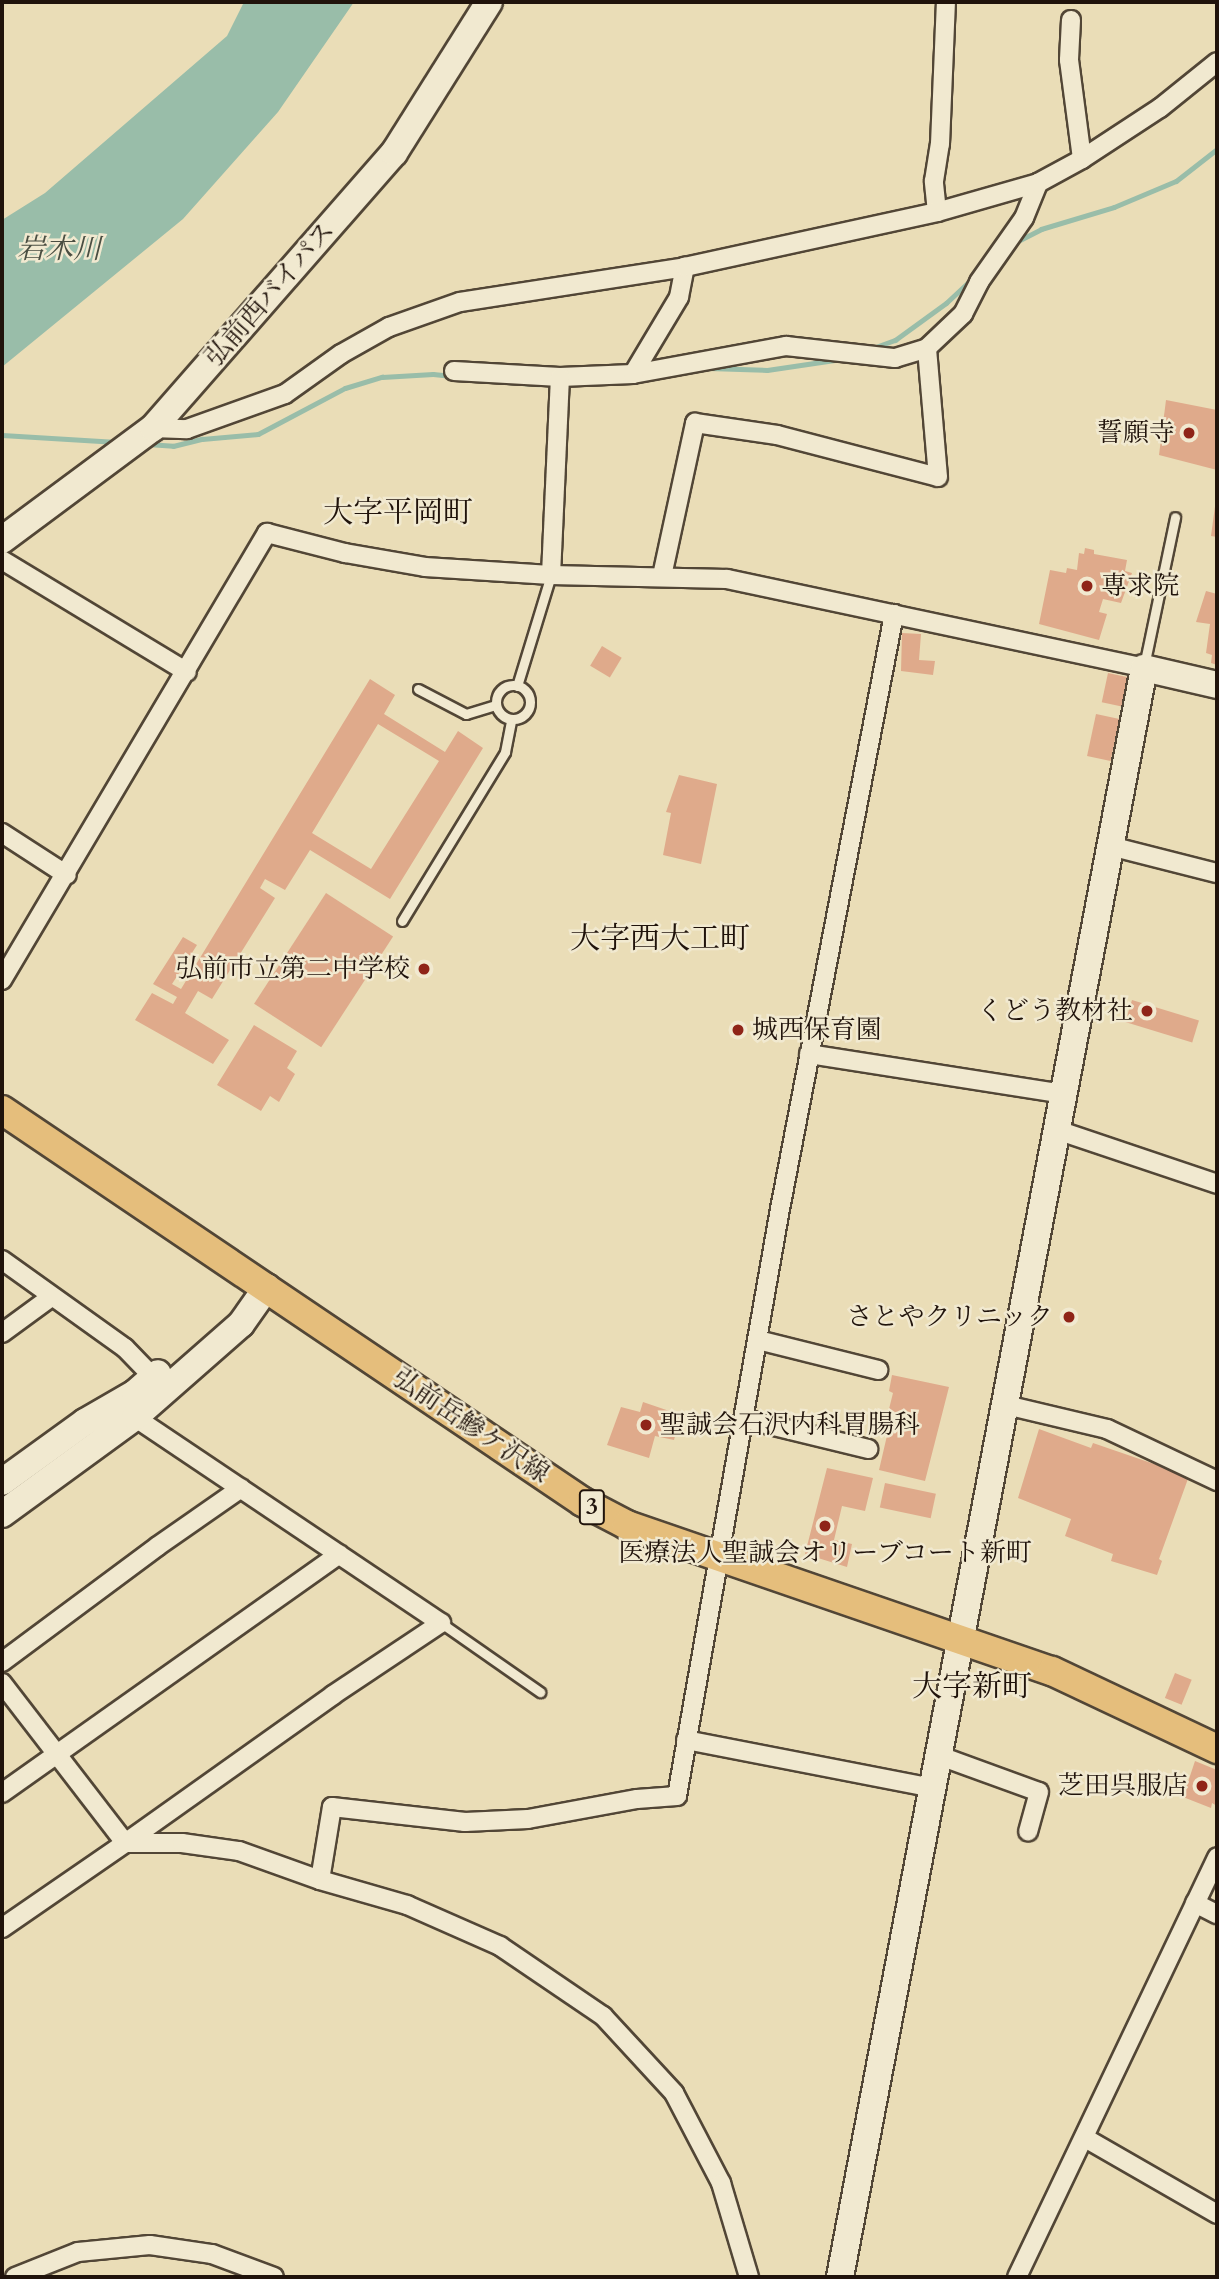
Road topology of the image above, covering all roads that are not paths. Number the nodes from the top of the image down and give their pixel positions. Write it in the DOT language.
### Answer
graph roads {
  1 [pos="489,2"];
  2 [pos="946,2"];
  3 [pos="1070,20"];
  4 [pos="1217,62"];
  5 [pos="1082,159"];
  6 [pos="1038,183"];
  7 [pos="937,212"];
  8 [pos="685,267"];
  9 [pos="927,348"];
  10 [pos="454,371"];
  11 [pos="633,374"];
  12 [pos="560,377"];
  13 [pos="153,428"];
  14 [pos="1175,517"];
  15 [pos="2,540"];
  16 [pos="2,560"];
  17 [pos="551,575"];
  18 [pos="662,576"];
  19 [pos="894,614"];
  20 [pos="1144,668"];
  21 [pos="187,672"];
  22 [pos="1217,685"];
  23 [pos="517,686"];
  24 [pos="418,690"];
  25 [pos="495,705"];
  26 [pos="511,720"];
  27 [pos="2,833"];
  28 [pos="1111,846"];
  29 [pos="1217,873"];
  30 [pos="66,875"];
  31 [pos="402,921"];
  32 [pos="2,980"];
  33 [pos="809,1054"];
  34 [pos="1064,1094"];
  35 [pos="2,1110"];
  36 [pos="1057,1130"];
  37 [pos="1217,1184"];
  38 [pos="2,1260"];
  39 [pos="267,1287"];
  40 [pos="51,1297"];
  41 [pos="2,1333"];
  42 [pos="758,1340"];
  43 [pos="878,1370"];
  44 [pos="153,1377"];
  45 [pos="1006,1405"];
  46 [pos="135,1417"];
  47 [pos="745,1419"];
  48 [pos="868,1449"];
  49 [pos="1217,1481"];
  50 [pos="2,1482"];
  51 [pos="241,1488"];
  52 [pos="2,1514"];
  53 [pos="338,1554"];
  54 [pos="719,1558"];
  55 [pos="441,1623"];
  56 [pos="962,1639"];
  57 [pos="2,1662"];
  58 [pos="2,1683"];
  59 [pos="540,1692"];
  60 [pos="686,1740"];
  61 [pos="1217,1749"];
  62 [pos="54,1755"];
  63 [pos="940,1756"];
  64 [pos="934,1788"];
  65 [pos="2,1793"];
  66 [pos="1028,1832"];
  67 [pos="125,1843"];
  68 [pos="1217,1857"];
  69 [pos="320,1880"];
  70 [pos="1195,1903"];
  71 [pos="1217,1914"];
  72 [pos="2,1928"];
  73 [pos="1085,2138"];
  74 [pos="1217,2214"];
  75 [pos="15,2277"];
  76 [pos="274,2277"];
  77 [pos="749,2277"];
  78 [pos="840,2277"];
  79 [pos="1017,2277"];
  1 -- 13 [label="street, 弘前西バイパス"];
  2 -- 7 [label="street"];
  3 -- 5 [label="street"];
  4 -- 5 [label="street"];
  5 -- 6 [label="street"];
  6 -- 7 [label="street"];
  6 -- 9 [label="street"];
  7 -- 8 [label="street"];
  8 -- 11 [label="street"];
  8 -- 13 [label="street"];
  9 -- 11 [label="street"];
  9 -- 18 [label="street"];
  10 -- 12 [label="street"];
  11 -- 12 [label="street"];
  12 -- 17 [label="street"];
  13 -- 15 [label="street, 弘前西バイパス"];
  14 -- 20 [label="lane"];
  16 -- 21 [label="street"];
  17 -- 18 [label="street"];
  17 -- 21 [label="street"];
  17 -- 23 [label="lane"];
  18 -- 19 [label="street"];
  19 -- 20 [label="street"];
  19 -- 33 [label="street"];
  20 -- 22 [label="street"];
  20 -- 28 [label="street"];
  21 -- 30 [label="street"];
  23 -- 25 [label="lane"];
  23 -- 26 [label="lane"];
  24 -- 25 [label="lane"];
  25 -- 26 [label="lane"];
  26 -- 31 [label="lane"];
  27 -- 30 [label="street"];
  28 -- 29 [label="street"];
  28 -- 34 [label="street"];
  30 -- 32 [label="street"];
  33 -- 34 [label="street"];
  33 -- 42 [label="street"];
  34 -- 36 [label="street"];
  35 -- 39 [label="main road, 弘前岳鰺ケ沢線 / 3"];
  36 -- 37 [label="street"];
  36 -- 45 [label="street"];
  38 -- 40 [label="street"];
  39 -- 44 [label="street"];
  39 -- 46 [label="street"];
  39 -- 54 [label="main road, 弘前岳鰺ケ沢線 / 3"];
  40 -- 41 [label="street"];
  40 -- 44 [label="street"];
  42 -- 43 [label="street"];
  42 -- 47 [label="street"];
  44 -- 50 [label="street"];
  45 -- 49 [label="street"];
  45 -- 56 [label="street"];
  46 -- 51 [label="street"];
  46 -- 52 [label="street"];
  47 -- 48 [label="street"];
  47 -- 54 [label="street"];
  51 -- 53 [label="street"];
  51 -- 57 [label="street"];
  53 -- 55 [label="street"];
  53 -- 62 [label="street"];
  54 -- 56 [label="main road, 弘前岳鰺ケ沢線 / 3"];
  54 -- 60 [label="street"];
  55 -- 59 [label="lane"];
  55 -- 67 [label="street"];
  56 -- 61 [label="main road, 弘前岳鰺ケ沢線 / 3"];
  56 -- 63 [label="street"];
  58 -- 62 [label="street"];
  60 -- 64 [label="street"];
  60 -- 69 [label="street"];
  62 -- 65 [label="street"];
  62 -- 67 [label="street"];
  63 -- 64 [label="street"];
  63 -- 66 [label="street"];
  64 -- 78 [label="street"];
  67 -- 69 [label="street"];
  67 -- 72 [label="street"];
  68 -- 70 [label="street"];
  69 -- 77 [label="street"];
  70 -- 71 [label="street"];
  70 -- 73 [label="street"];
  73 -- 74 [label="street"];
  73 -- 79 [label="street"];
  75 -- 76 [label="street"];
}
